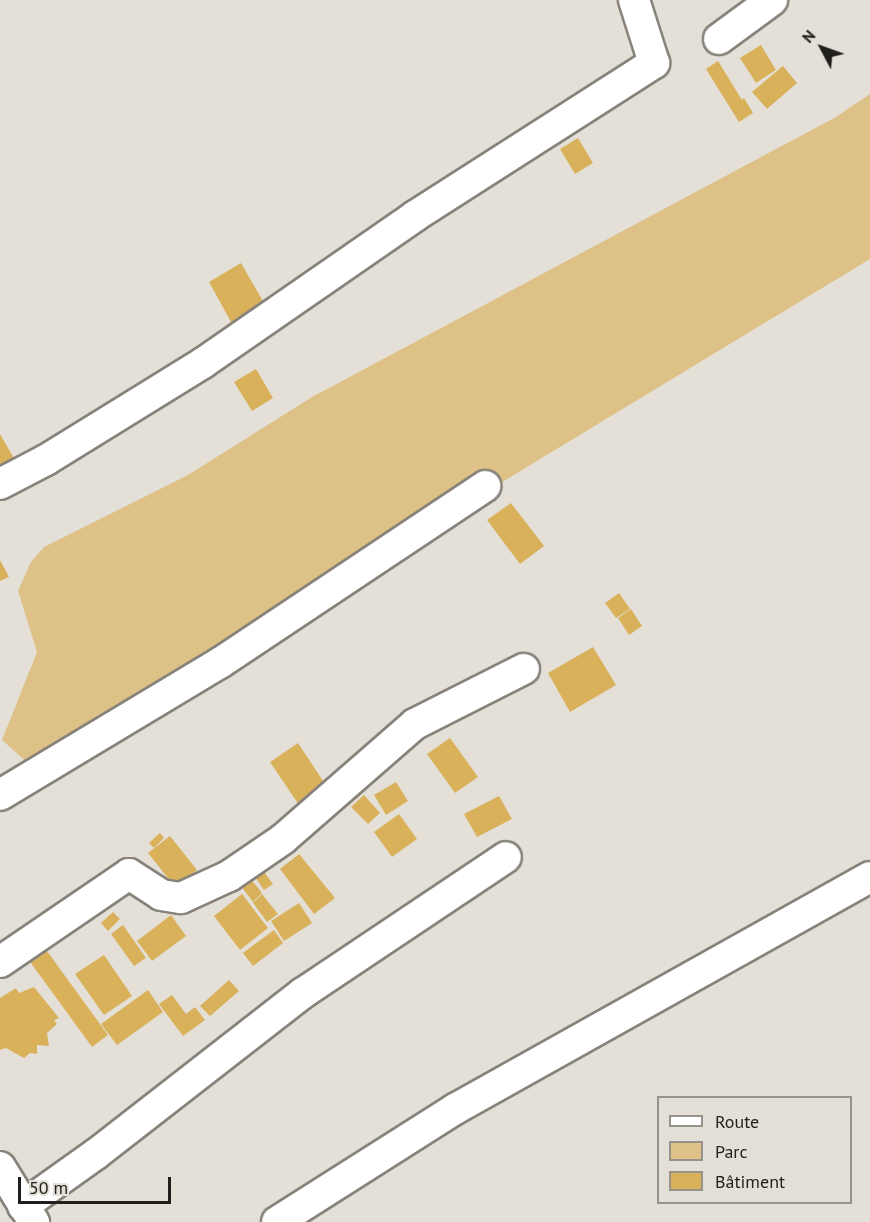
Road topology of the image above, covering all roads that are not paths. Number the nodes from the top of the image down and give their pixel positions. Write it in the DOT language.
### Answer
graph roads {
  1 [pos="634,0"];
  2 [pos="772,0"];
  3 [pos="719,39"];
  4 [pos="0,484"];
  5 [pos="485,486"];
  6 [pos="524,669"];
  7 [pos="0,795"];
  8 [pos="506,857"];
  9 [pos="870,877"];
  10 [pos="0,962"];
  11 [pos="0,1167"];
  12 [pos="29,1214"];
  13 [pos="277,1222"];
  1 -- 4 [label="street"];
  2 -- 3 [label="street"];
  5 -- 7 [label="street"];
  6 -- 10 [label="street"];
  8 -- 12 [label="street"];
  9 -- 13 [label="street"];
  11 -- 12 [label="street"];
}
